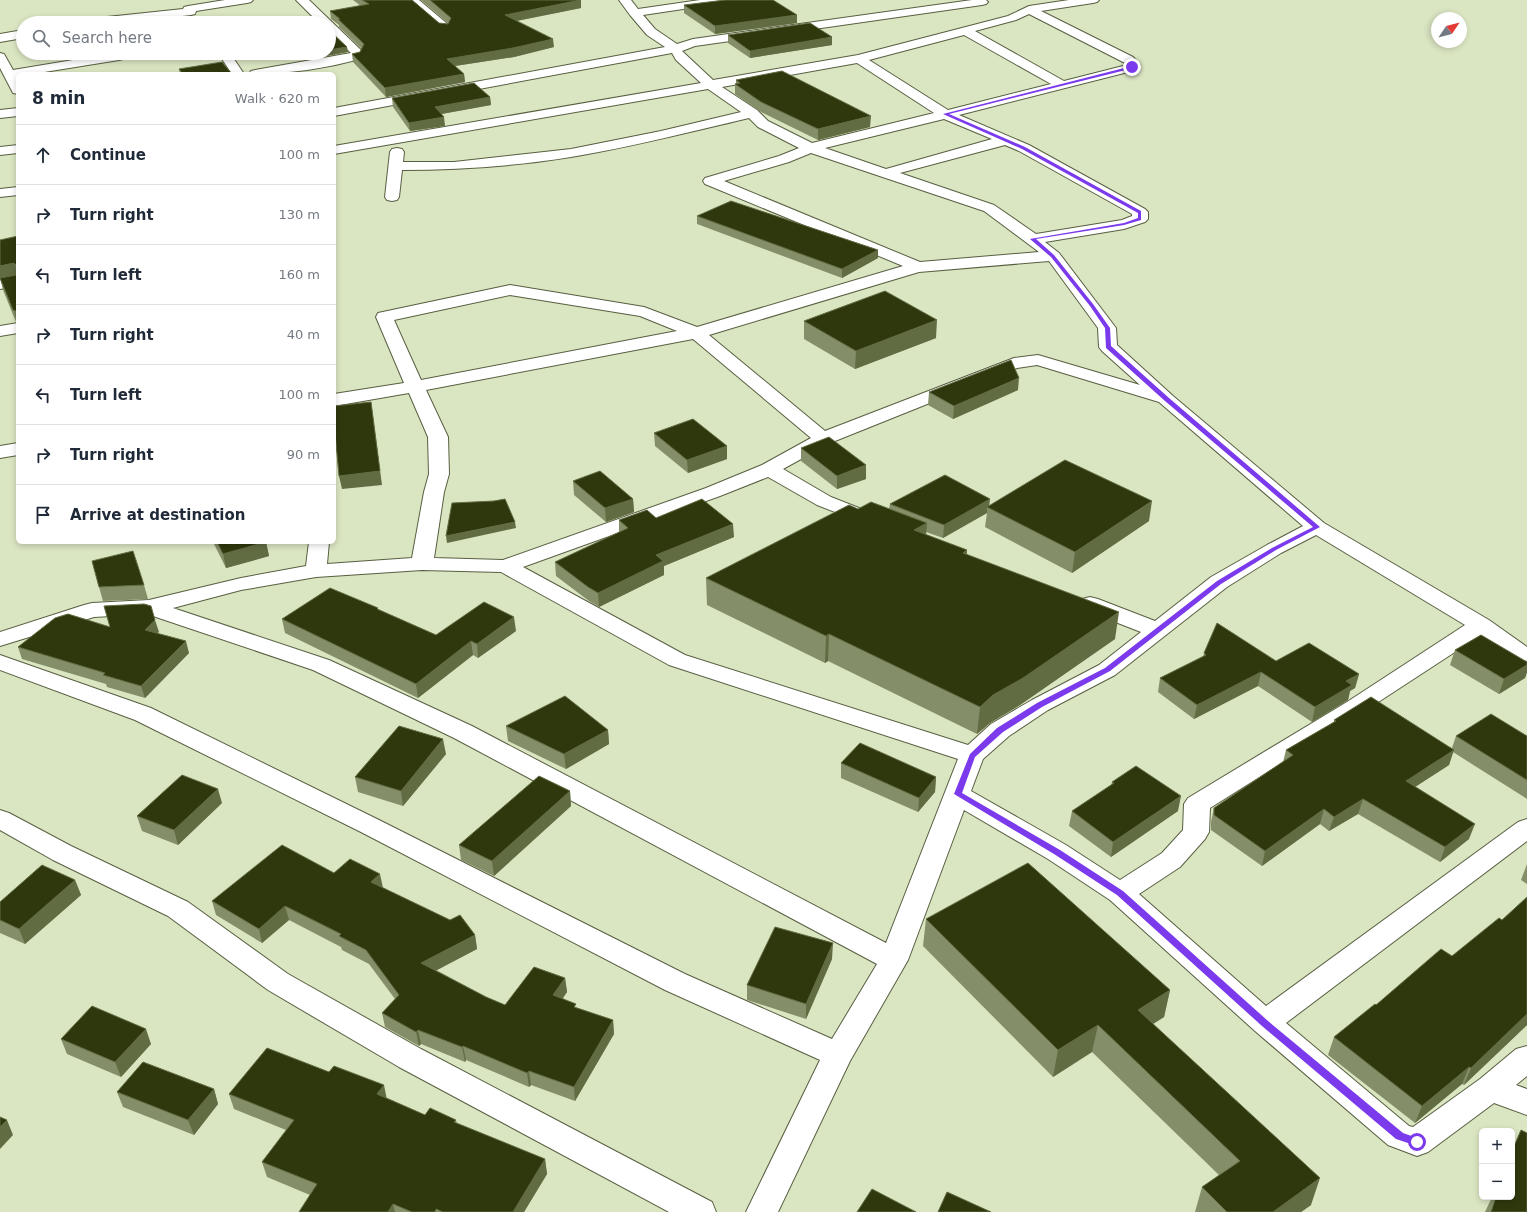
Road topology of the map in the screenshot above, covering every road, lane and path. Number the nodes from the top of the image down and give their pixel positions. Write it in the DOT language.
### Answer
graph roads {
  1 [pos="177,0"];
  2 [pos="247,0"];
  3 [pos="302,0"];
  4 [pos="412,0"];
  5 [pos="625,0"];
  6 [pos="723,0"];
  7 [pos="1093,0"];
  8 [pos="980,1"];
  9 [pos="1029,9"];
  10 [pos="192,13"];
  11 [pos="634,13"];
  12 [pos="161,16"];
  13 [pos="319,16"];
  14 [pos="1012,18"];
  15 [pos="445,27"];
  16 [pos="966,31"];
  17 [pos="336,33"];
  18 [pos="16,35"];
  19 [pos="0,38"];
  20 [pos="675,48"];
  21 [pos="0,59"];
  22 [pos="859,59"];
  23 [pos="103,60"];
  24 [pos="229,60"];
  25 [pos="57,72"];
  26 [pos="237,72"];
  27 [pos="267,72"];
  28 [pos="14,83"];
  29 [pos="711,85"];
  30 [pos="0,86"];
  31 [pos="1062,86"];
  32 [pos="16,112"];
  33 [pos="336,112"];
  34 [pos="752,113"];
  35 [pos="0,114"];
  36 [pos="945,114"];
  37 [pos="397,139"];
  38 [pos="1006,140"];
  39 [pos="810,148"];
  40 [pos="16,149"];
  41 [pos="336,150"];
  42 [pos="0,152"];
  43 [pos="396,166"];
  44 [pos="886,173"];
  45 [pos="16,191"];
  46 [pos="0,193"];
  47 [pos="392,197"];
  48 [pos="1033,239"];
  49 [pos="1052,256"];
  50 [pos="918,267"];
  51 [pos="16,281"];
  52 [pos="0,284"];
  53 [pos="16,328"];
  54 [pos="0,331"];
  55 [pos="696,333"];
  56 [pos="416,386"];
  57 [pos="336,400"];
  58 [pos="1167,400"];
  59 [pos="823,439"];
  60 [pos="16,449"];
  61 [pos="0,452"];
  62 [pos="770,469"];
  63 [pos="890,527"];
  64 [pos="1317,527"];
  65 [pos="319,544"];
  66 [pos="422,564"];
  67 [pos="505,566"];
  68 [pos="316,571"];
  69 [pos="1075,599"];
  70 [pos="149,608"];
  71 [pos="1481,625"];
  72 [pos="1157,630"];
  73 [pos="0,639"];
  74 [pos="1527,654"];
  75 [pos="0,662"];
  76 [pos="972,755"];
  77 [pos="957,794"];
  78 [pos="0,819"];
  79 [pos="1527,828"];
  80 [pos="1120,893"];
  81 [pos="894,960"];
  82 [pos="1265,1023"];
  83 [pos="838,1055"];
  84 [pos="1527,1058"];
  85 [pos="1491,1088"];
  86 [pos="1527,1102"];
  87 [pos="700,1212"];
  88 [pos="762,1212"];
  1 -- 10 [label="street"];
  2 -- 10 [label="street"];
  3 -- 13 [label="street"];
  4 -- 15 [label="street"];
  5 -- 11 [label="street"];
  6 -- 11 [label="street"];
  7 -- 9 [label="street"];
  8 -- 14 [label="street"];
  8 -- 20 [label="street"];
  9 -- 14 [label="street"];
  9 -- 31 [label="street"];
  10 -- 12 [label="street"];
  11 -- 20 [label="street"];
  14 -- 16 [label="street"];
  16 -- 22 [label="street"];
  16 -- 31 [label="street"];
  17 -- 27 [label="street"];
  18 -- 19 [label="street"];
  20 -- 29 [label="street"];
  20 -- 33 [label="street"];
  21 -- 28 [label="street"];
  22 -- 29 [label="street"];
  22 -- 36 [label="street"];
  23 -- 25 [label="street"];
  24 -- 26 [label="street"];
  28 -- 30 [label="street"];
  29 -- 34 [label="street"];
  29 -- 37 [label="street"];
  31 -- 36 [label="street"];
  32 -- 35 [label="street"];
  34 -- 39 [label="street"];
  34 -- 43 [label="street"];
  36 -- 38 [label="street"];
  36 -- 39 [label="street"];
  37 -- 41 [label="street"];
  37 -- 43 [label="street"];
  38 -- 44 [label="street"];
  38 -- 48 [label="street"];
  39 -- 44 [label="street"];
  39 -- 50 [label="street"];
  40 -- 42 [label="street"];
  43 -- 47 [label="street"];
  44 -- 48 [label="street"];
  45 -- 46 [label="street"];
  48 -- 49 [label="street"];
  49 -- 50 [label="street"];
  49 -- 58 [label="street"];
  50 -- 55 [label="street"];
  51 -- 52 [label="street"];
  53 -- 54 [label="street"];
  55 -- 56 [label="street"];
  55 -- 56 [label="street"];
  55 -- 59 [label="street"];
  56 -- 57 [label="street"];
  56 -- 66 [label="street"];
  58 -- 59 [label="street"];
  58 -- 64 [label="street"];
  59 -- 62 [label="street"];
  60 -- 61 [label="street"];
  62 -- 63 [label="street"];
  62 -- 67 [label="street"];
  64 -- 71 [label="street"];
  64 -- 72 [label="street"];
  65 -- 68 [label="street"];
  66 -- 67 [label="street"];
  66 -- 68 [label="street"];
  67 -- 76 [label="street"];
  68 -- 70 [label="street"];
  69 -- 72 [label="street"];
  70 -- 73 [label="street"];
  70 -- 81 [label="street"];
  71 -- 74 [label="street"];
  71 -- 80 [label="street"];
  72 -- 76 [label="street"];
  75 -- 83 [label="street"];
  76 -- 77 [label="street"];
  77 -- 80 [label="street"];
  77 -- 81 [label="street"];
  78 -- 87 [label="street"];
  79 -- 82 [label="street"];
  80 -- 82 [label="street"];
  81 -- 83 [label="street"];
  82 -- 85 [label="street"];
  83 -- 88 [label="street"];
  84 -- 85 [label="street"];
  85 -- 86 [label="street"];
}
